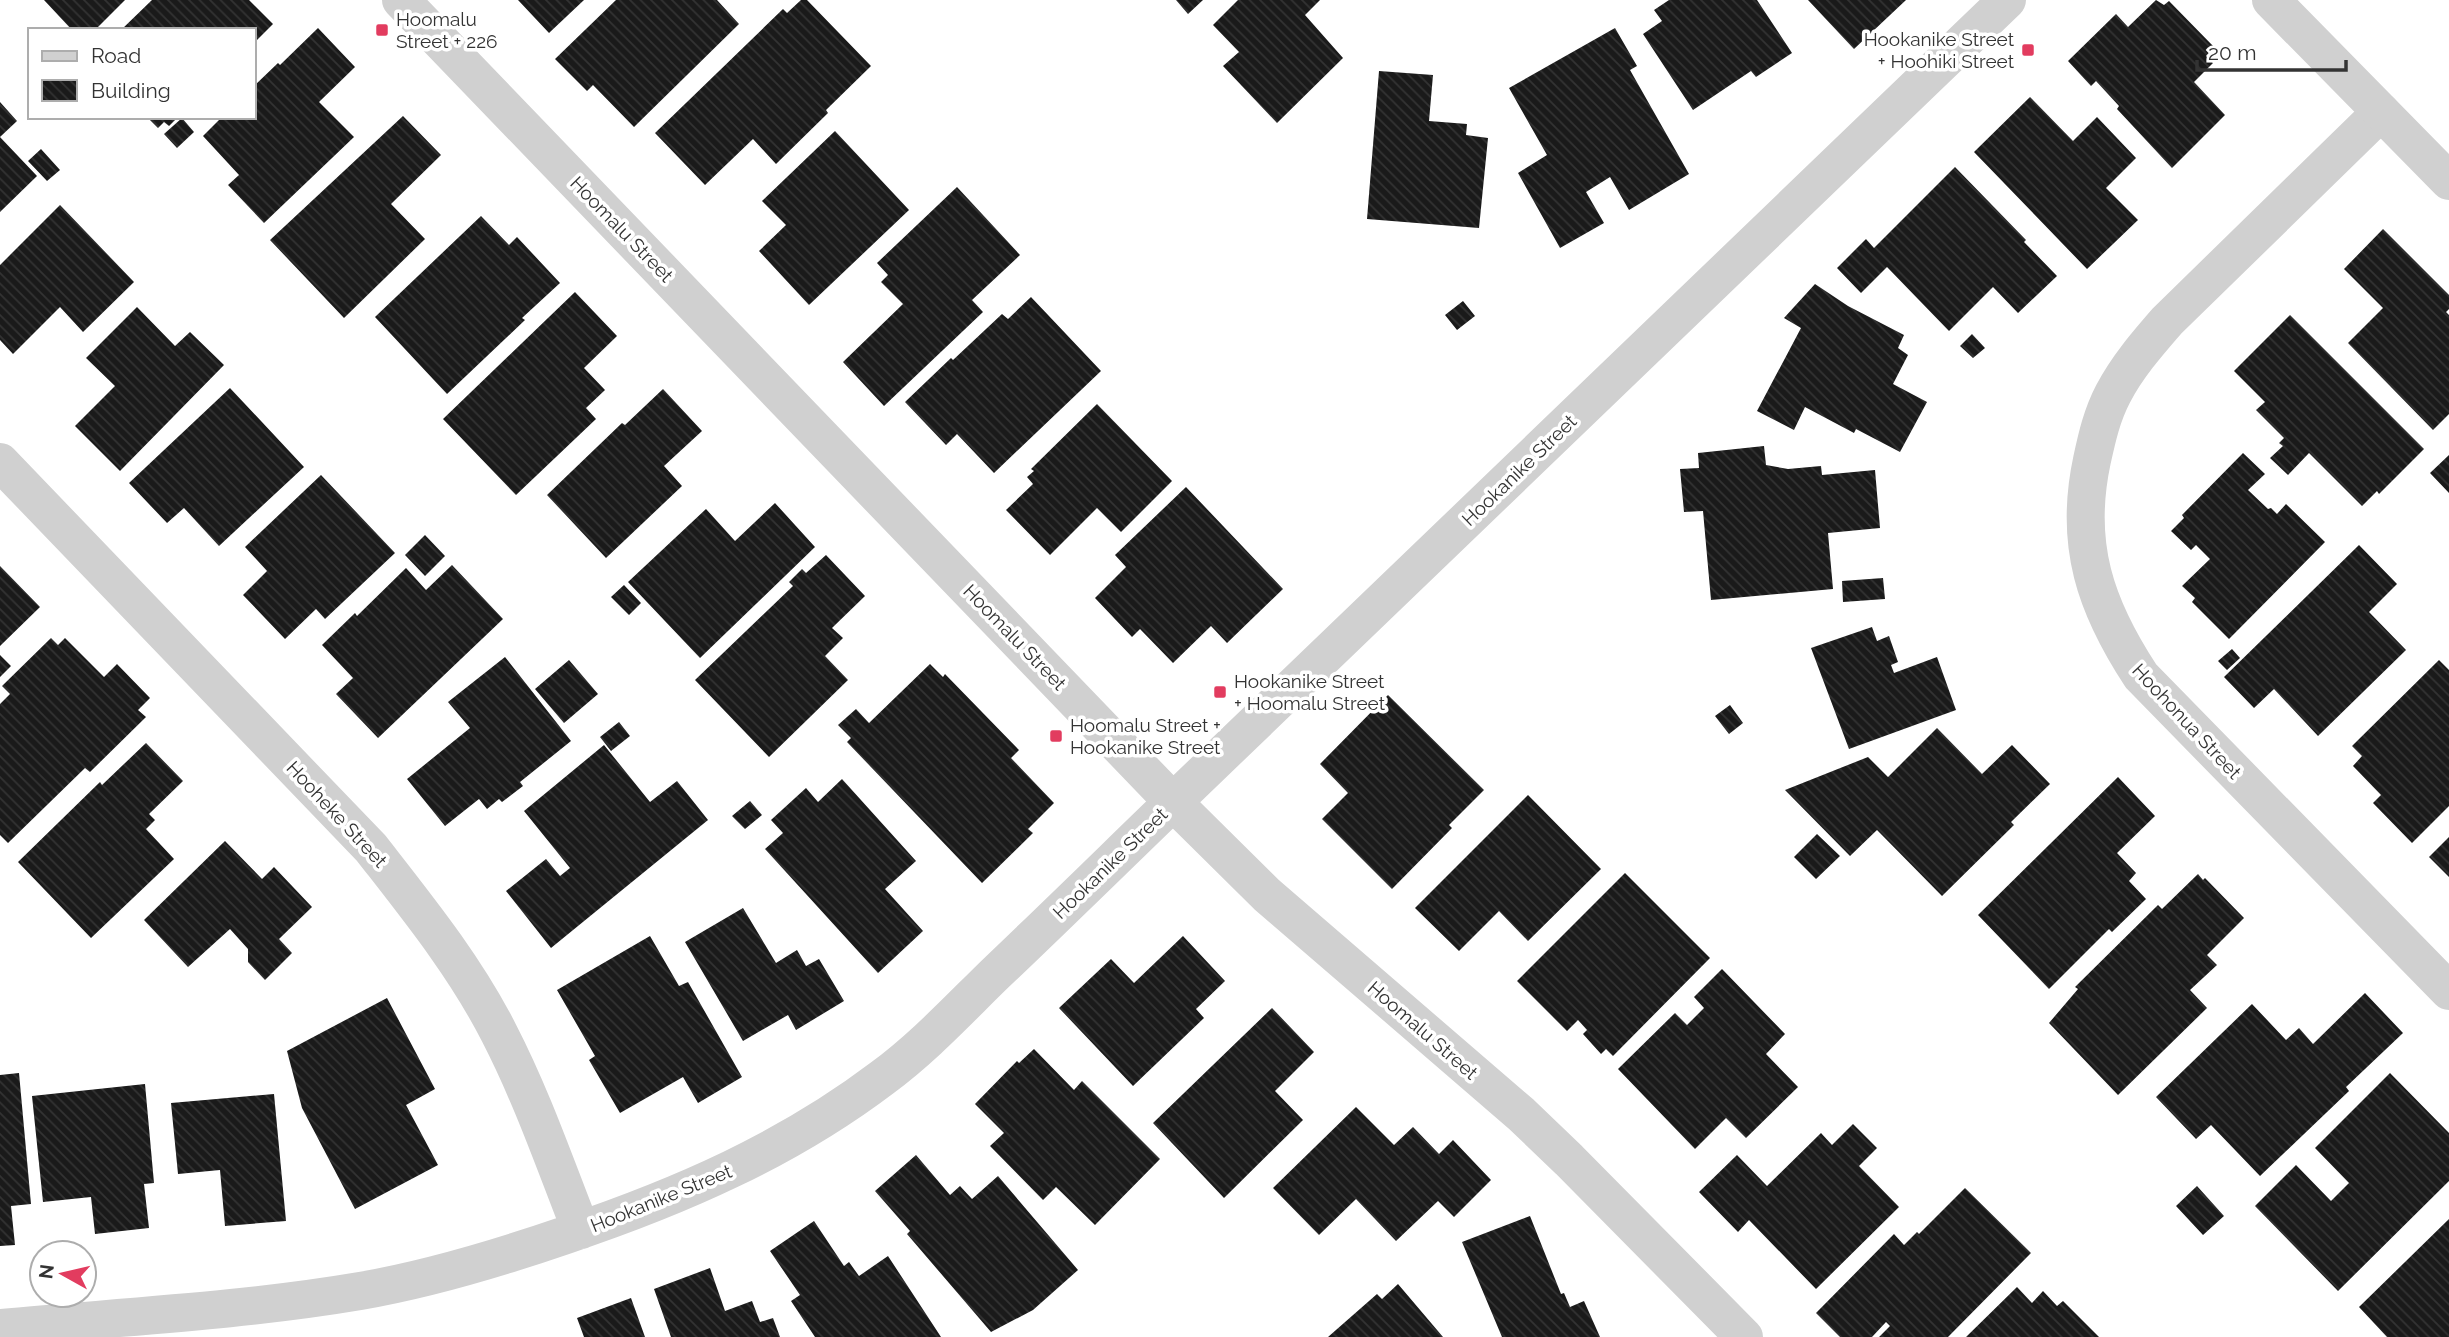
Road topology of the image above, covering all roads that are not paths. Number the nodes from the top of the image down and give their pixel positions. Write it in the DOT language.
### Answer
graph roads {
  1 [pos="401,0"];
  2 [pos="2007,0"];
  3 [pos="2271,0"];
  4 [pos="2381,112"];
  5 [pos="2449,181"];
  6 [pos="0,462"];
  7 [pos="1173,802"];
  8 [pos="2449,991"];
  9 [pos="581,1230"];
  10 [pos="0,1328"];
  11 [pos="1728,1333"];
  1 -- 7 [label="street, Hoomalu Street"];
  2 -- 7 [label="street, Hookanike Street"];
  3 -- 4 [label="street"];
  4 -- 5 [label="street"];
  4 -- 8 [label="street, Hoohonua Street"];
  6 -- 9 [label="street, Hooheke Street"];
  7 -- 9 [label="street, Hookanike Street"];
  7 -- 11 [label="street, Hoomalu Street"];
  9 -- 10 [label="street, Hookanike Street"];
}
